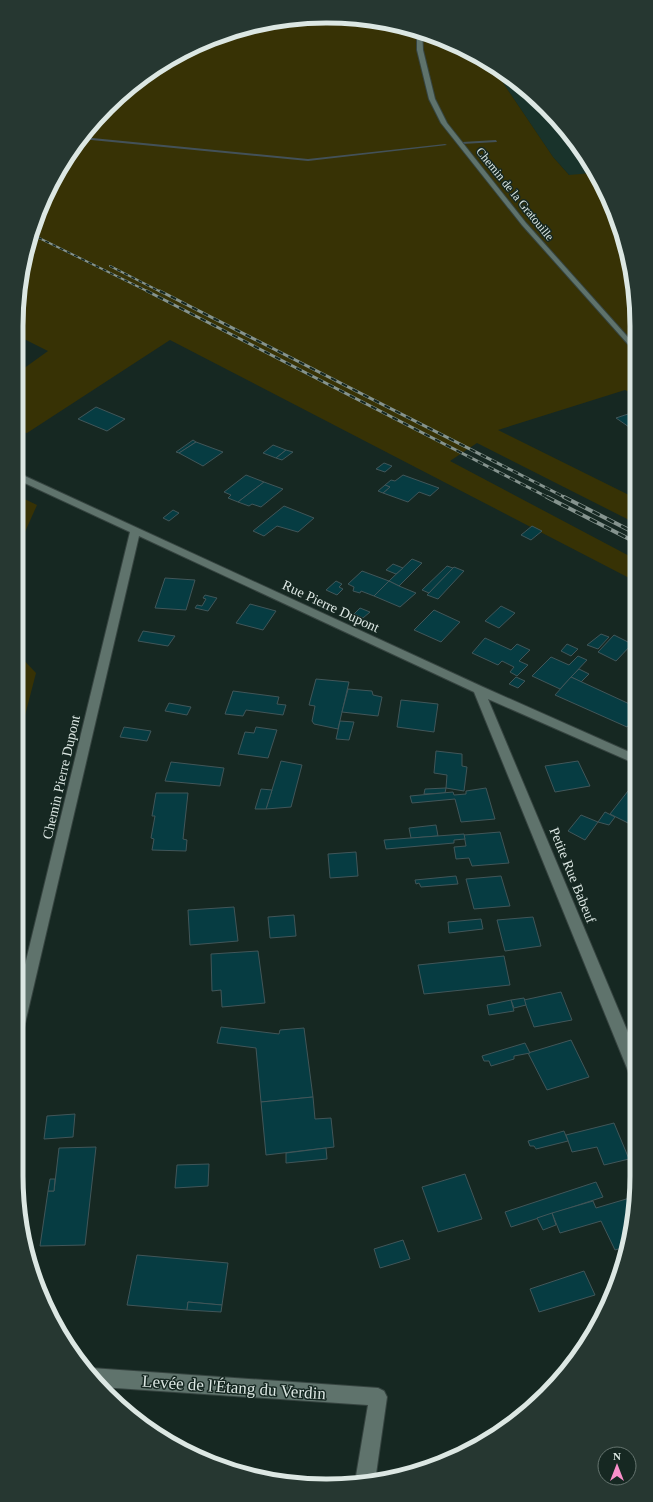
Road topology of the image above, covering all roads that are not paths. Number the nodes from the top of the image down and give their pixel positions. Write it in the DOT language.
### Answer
graph roads {
  1 [pos="419,38"];
  2 [pos="630,345"];
  3 [pos="23,478"];
  4 [pos="135,530"];
  5 [pos="479,690"];
  6 [pos="630,757"];
  7 [pos="23,1002"];
  8 [pos="630,1056"];
  9 [pos="101,1379"];
  10 [pos="367,1476"];
  1 -- 2 [label="street, Chemin de la Gratouille"];
  3 -- 4 [label="street, Rue Pierre Dupont"];
  4 -- 5 [label="street, Rue Pierre Dupont"];
  4 -- 7 [label="street, Chemin Pierre Dupont"];
  5 -- 6 [label="street, Rue Pierre Dupont"];
  5 -- 8 [label="street, Petite Rue Babeuf"];
  9 -- 10 [label="street, Levée de l'Étang du Verdin"];
}
